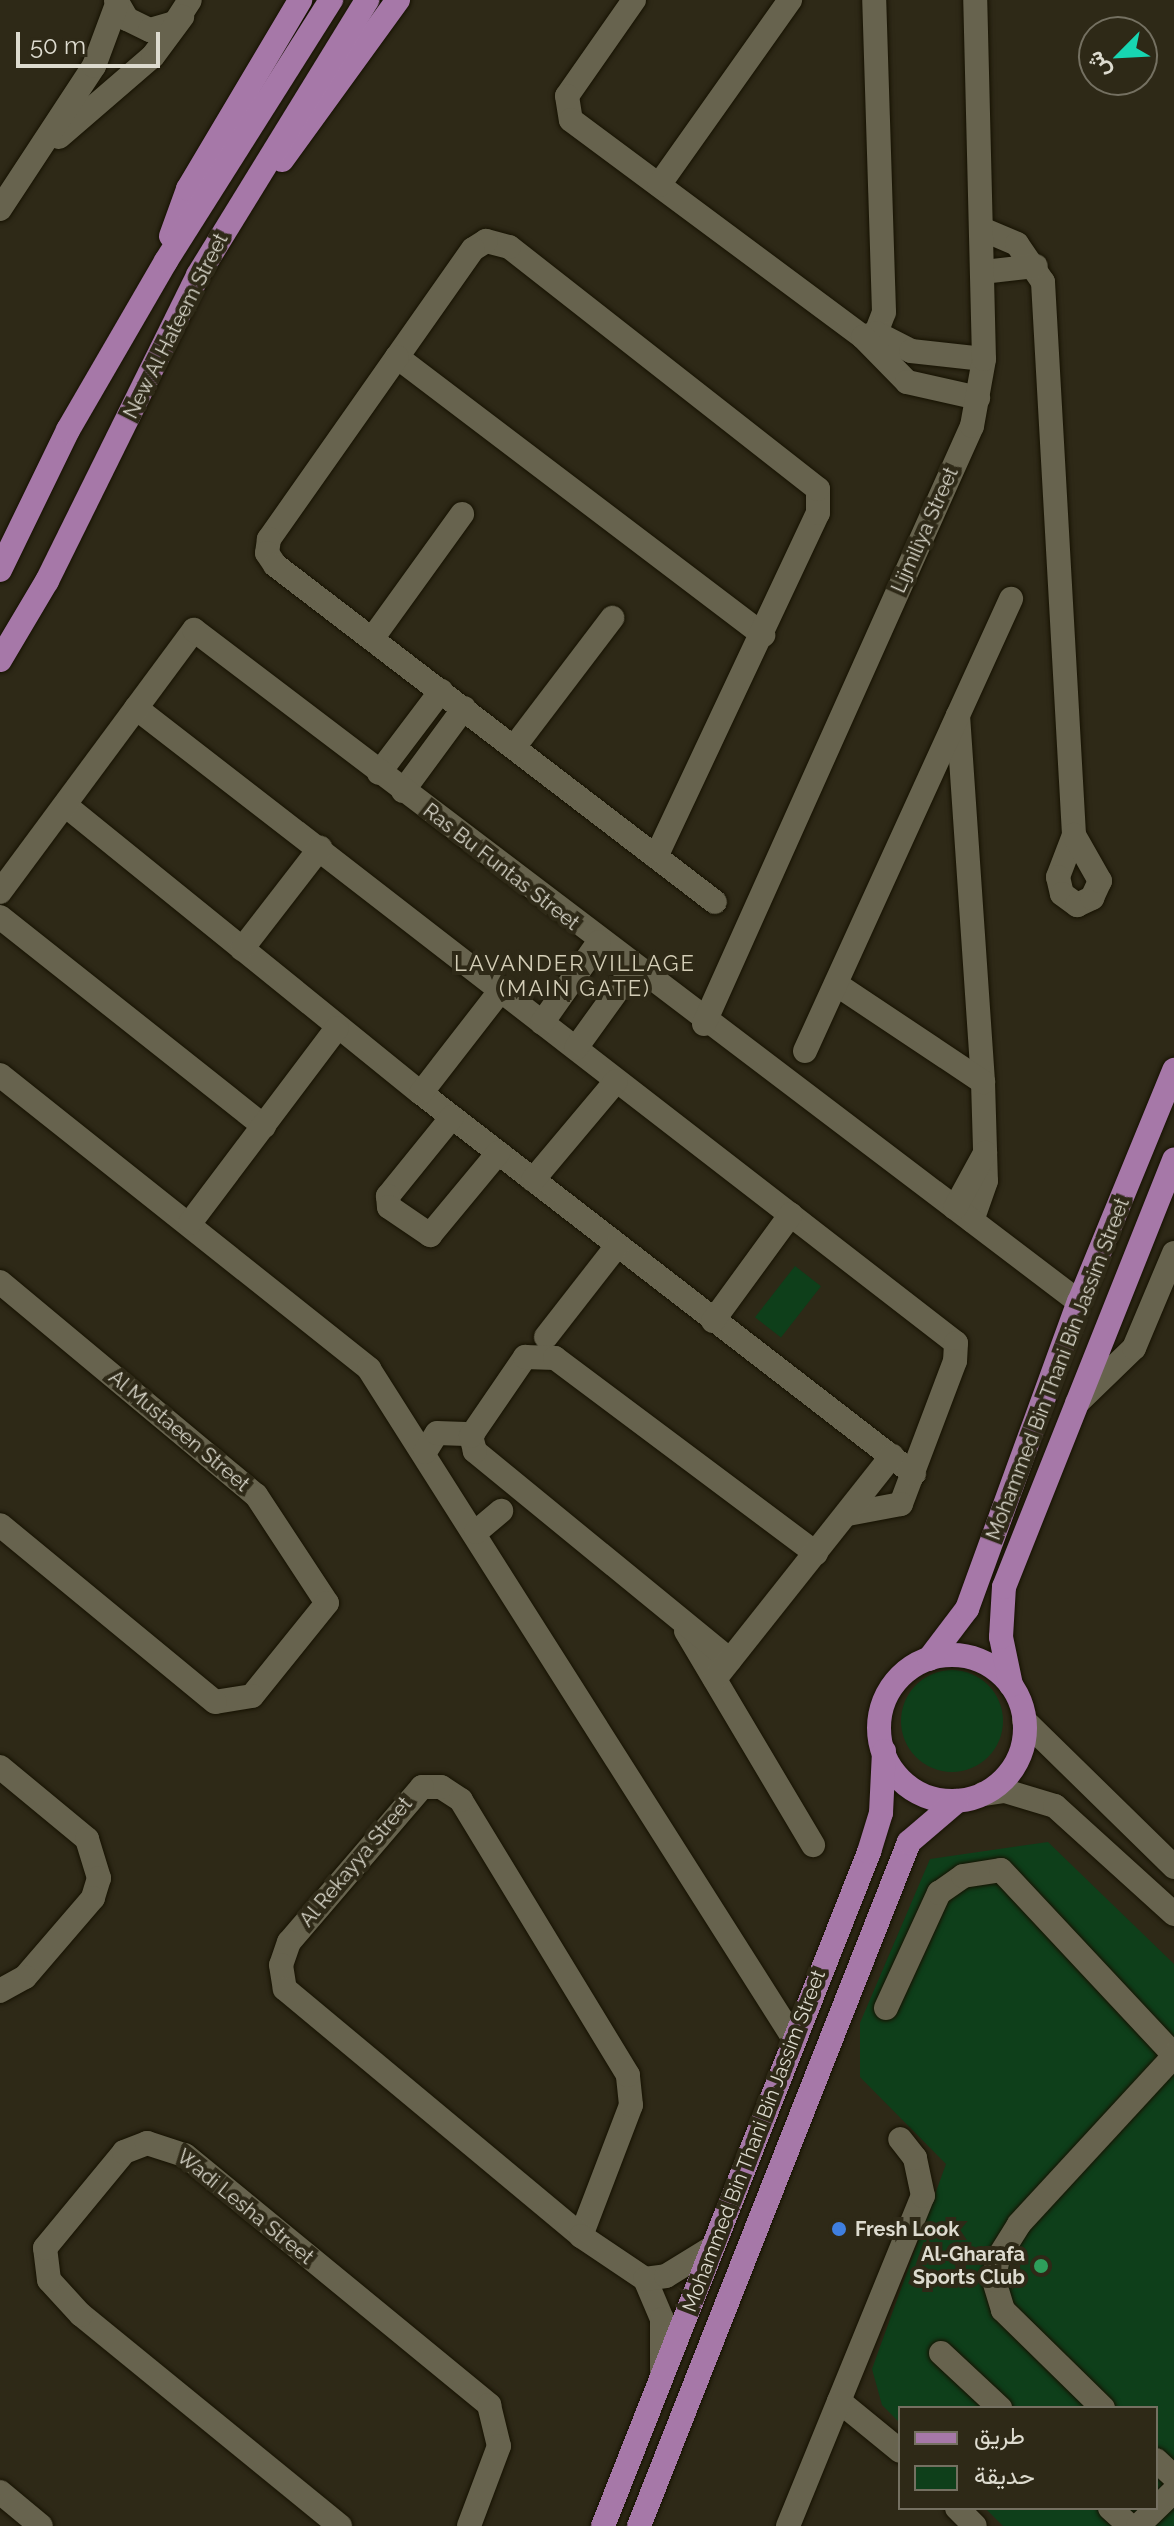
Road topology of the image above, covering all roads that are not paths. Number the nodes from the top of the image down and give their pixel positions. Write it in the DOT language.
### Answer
graph roads {
  1 [pos="300,0"];
  2 [pos="331,0"];
  3 [pos="367,0"];
  4 [pos="398,0"];
  5 [pos="634,0"];
  6 [pos="790,0"];
  7 [pos="874,0"];
  8 [pos="975,0"];
  9 [pos="117,2"];
  10 [pos="186,8"];
  11 [pos="42,152"];
  12 [pos="659,185"];
  13 [pos="0,209"];
  14 [pos="982,229"];
  15 [pos="166,261"];
  16 [pos="1036,266"];
  17 [pos="983,272"];
  18 [pos="198,275"];
  19 [pos="870,335"];
  20 [pos="397,357"];
  21 [pos="984,359"];
  22 [pos="978,398"];
  23 [pos="462,514"];
  24 [pos="0,570"];
  25 [pos="1011,599"];
  26 [pos="612,618"];
  27 [pos="763,635"];
  28 [pos="372,639"];
  29 [pos="0,660"];
  30 [pos="441,691"];
  31 [pos="136,708"];
  32 [pos="464,708"];
  33 [pos="958,715"];
  34 [pos="515,746"];
  35 [pos="379,773"];
  36 [pos="403,791"];
  37 [pos="65,805"];
  38 [pos="1074,835"];
  39 [pos="320,848"];
  40 [pos="656,857"];
  41 [pos="0,892"];
  42 [pos="715,902"];
  43 [pos="0,917"];
  44 [pos="599,942"];
  45 [pos="242,949"];
  46 [pos="633,969"];
  47 [pos="836,984"];
  48 [pos="501,990"];
  49 [pos="542,1023"];
  50 [pos="704,1024"];
  51 [pos="337,1028"];
  52 [pos="576,1048"];
  53 [pos="805,1051"];
  54 [pos="1174,1070"];
  55 [pos="0,1075"];
  56 [pos="616,1081"];
  57 [pos="983,1082"];
  58 [pos="421,1093"];
  59 [pos="452,1117"];
  60 [pos="264,1126"];
  61 [pos="498,1153"];
  62 [pos="1174,1160"];
  63 [pos="533,1180"];
  64 [pos="791,1214"];
  65 [pos="964,1214"];
  66 [pos="190,1223"];
  67 [pos="616,1247"];
  68 [pos="1174,1253"];
  69 [pos="0,1282"];
  70 [pos="1079,1302"];
  71 [pos="713,1321"];
  72 [pos="546,1337"];
  73 [pos="1077,1403"];
  74 [pos="473,1434"];
  75 [pos="425,1452"];
  76 [pos="892,1456"];
  77 [pos="914,1474"];
  78 [pos="501,1511"];
  79 [pos="848,1514"];
  80 [pos="0,1525"];
  81 [pos="476,1532"];
  82 [pos="816,1553"];
  83 [pos="929,1659"];
  84 [pos="722,1670"];
  85 [pos="1011,1685"];
  86 [pos="1024,1720"];
  87 [pos="884,1751"];
  88 [pos="0,1767"];
  89 [pos="983,1794"];
  90 [pos="957,1801"];
  91 [pos="813,1845"];
  92 [pos="1174,1867"];
  93 [pos="1174,1914"];
  94 [pos="0,1991"];
  95 [pos="886,2008"];
  96 [pos="794,2039"];
  97 [pos="1174,2055"];
  98 [pos="900,2139"];
  99 [pos="581,2236"];
  100 [pos="713,2247"];
  101 [pos="645,2279"];
  102 [pos="941,2353"];
  103 [pos="662,2376"];
  104 [pos="839,2401"];
  105 [pos="998,2406"];
  106 [pos="1101,2406"];
  107 [pos="898,2449"];
  108 [pos="1158,2462"];
  109 [pos="1174,2477"];
  110 [pos="1174,2491"];
  111 [pos="0,2492"];
  112 [pos="653,2492"];
  113 [pos="1158,2507"];
  114 [pos="959,2510"];
  115 [pos="1112,2510"];
  116 [pos="1154,2510"];
  117 [pos="41,2526"];
  118 [pos="340,2526"];
  119 [pos="469,2526"];
  120 [pos="603,2526"];
  121 [pos="639,2526"];
  122 [pos="655,2526"];
  123 [pos="788,2526"];
  124 [pos="975,2526"];
  125 [pos="1130,2526"];
  126 [pos="1138,2526"];
  1 -- 15 [label="main road"];
  2 -- 15 [label="main road, New Al Hateem Street"];
  3 -- 18 [label="main road, New Al Hateem Street"];
  4 -- 18 [label="main road"];
  5 -- 12 [label="street"];
  6 -- 12 [label="street"];
  7 -- 19 [label="street"];
  8 -- 14 [label="street, Lijmiliya Street"];
  9 -- 10 [label="street"];
  9 -- 11 [label="street"];
  10 -- 11 [label="street"];
  11 -- 13 [label="street"];
  12 -- 19 [label="street"];
  14 -- 16 [label="street"];
  14 -- 17 [label="street, Lijmiliya Street"];
  15 -- 24 [label="main road, New Al Hateem Street"];
  16 -- 17 [label="street"];
  16 -- 38 [label="street"];
  17 -- 21 [label="street, Lijmiliya Street"];
  18 -- 29 [label="main road, New Al Hateem Street"];
  19 -- 21 [label="street"];
  19 -- 22 [label="street"];
  20 -- 27 [label="street"];
  20 -- 27 [label="street"];
  20 -- 28 [label="street"];
  21 -- 22 [label="street, Lijmiliya Street"];
  22 -- 50 [label="street, Lijmiliya Street"];
  23 -- 28 [label="street"];
  25 -- 33 [label="street"];
  26 -- 34 [label="street"];
  27 -- 40 [label="street"];
  28 -- 30 [label="street"];
  30 -- 32 [label="street"];
  30 -- 35 [label="street"];
  31 -- 35 [label="street, Ras Bu Funtas Street"];
  31 -- 37 [label="street"];
  31 -- 39 [label="street"];
  32 -- 34 [label="street"];
  32 -- 36 [label="street"];
  33 -- 47 [label="street"];
  33 -- 57 [label="street"];
  34 -- 40 [label="street"];
  35 -- 36 [label="street, Ras Bu Funtas Street"];
  36 -- 44 [label="street, Ras Bu Funtas Street"];
  37 -- 41 [label="street"];
  37 -- 45 [label="street"];
  39 -- 45 [label="street"];
  39 -- 48 [label="street"];
  40 -- 42 [label="street"];
  43 -- 60 [label="street"];
  44 -- 46 [label="street, Ras Bu Funtas Street"];
  44 -- 49 [label="street"];
  45 -- 51 [label="street"];
  46 -- 50 [label="street, Ras Bu Funtas Street"];
  46 -- 52 [label="street"];
  47 -- 53 [label="street"];
  47 -- 57 [label="street"];
  48 -- 49 [label="street"];
  48 -- 58 [label="street"];
  49 -- 52 [label="street"];
  50 -- 65 [label="street, Ras Bu Funtas Street"];
  51 -- 58 [label="street"];
  51 -- 60 [label="street"];
  52 -- 56 [label="street"];
  54 -- 70 [label="main road, Mohammed Bin Thani Bin Jassim Street"];
  55 -- 66 [label="street"];
  56 -- 63 [label="street"];
  56 -- 64 [label="street"];
  57 -- 65 [label="street"];
  58 -- 59 [label="street"];
  59 -- 61 [label="street"];
  59 -- 61 [label="street"];
  60 -- 66 [label="street"];
  61 -- 63 [label="street"];
  62 -- 73 [label="main road, Mohammed Bin Thani Bin Jassim Street"];
  63 -- 67 [label="street"];
  64 -- 71 [label="street"];
  64 -- 77 [label="street"];
  65 -- 70 [label="street, Ras Bu Funtas Street"];
  66 -- 75 [label="street"];
  67 -- 71 [label="street"];
  67 -- 72 [label="street"];
  68 -- 73 [label="street, Mohammed Bin Thani Bin Jassim Street"];
  69 -- 80 [label="street, Al Mustaeen Street"];
  70 -- 83 [label="main road, Mohammed Bin Thani Bin Jassim Street"];
  71 -- 76 [label="street"];
  73 -- 85 [label="main road, Mohammed Bin Thani Bin Jassim Street"];
  74 -- 75 [label="street"];
  74 -- 82 [label="street"];
  74 -- 84 [label="street"];
  75 -- 81 [label="street"];
  76 -- 77 [label="street"];
  76 -- 79 [label="street"];
  77 -- 79 [label="street"];
  78 -- 81 [label="street"];
  79 -- 82 [label="street"];
  81 -- 96 [label="street"];
  82 -- 84 [label="street"];
  83 -- 85 [label="main road"];
  83 -- 87 [label="main road"];
  84 -- 91 [label="street"];
  85 -- 86 [label="main road"];
  86 -- 89 [label="main road"];
  86 -- 92 [label="street"];
  87 -- 90 [label="main road"];
  87 -- 96 [label="main road, Mohammed Bin Thani Bin Jassim Street"];
  88 -- 94 [label="street"];
  89 -- 90 [label="main road"];
  89 -- 93 [label="street"];
  90 -- 112 [label="main road, Mohammed Bin Thani Bin Jassim Street"];
  95 -- 97 [label="street"];
  96 -- 100 [label="main road, Mohammed Bin Thani Bin Jassim Street"];
  97 -- 106 [label="street"];
  98 -- 104 [label="street"];
  99 -- 99 [label="street, Al Rekayya Street"];
  99 -- 101 [label="street, Al Rekayya Street"];
  100 -- 101 [label="street"];
  100 -- 103 [label="main road, Mohammed Bin Thani Bin Jassim Street"];
  101 -- 103 [label="street"];
  102 -- 105 [label="street"];
  103 -- 120 [label="main road, Mohammed Bin Thani Bin Jassim Street"];
  104 -- 107 [label="street"];
  104 -- 123 [label="street"];
  108 -- 109 [label="street"];
  110 -- 113 [label="street"];
  111 -- 117 [label="street"];
  112 -- 121 [label="main road, Mohammed Bin Thani Bin Jassim Street"];
  112 -- 122 [label="street"];
  114 -- 124 [label="street"];
  115 -- 125 [label="street"];
  116 -- 126 [label="street"];
  118 -- 119 [label="street, Wadi Lesha Street"];
}
